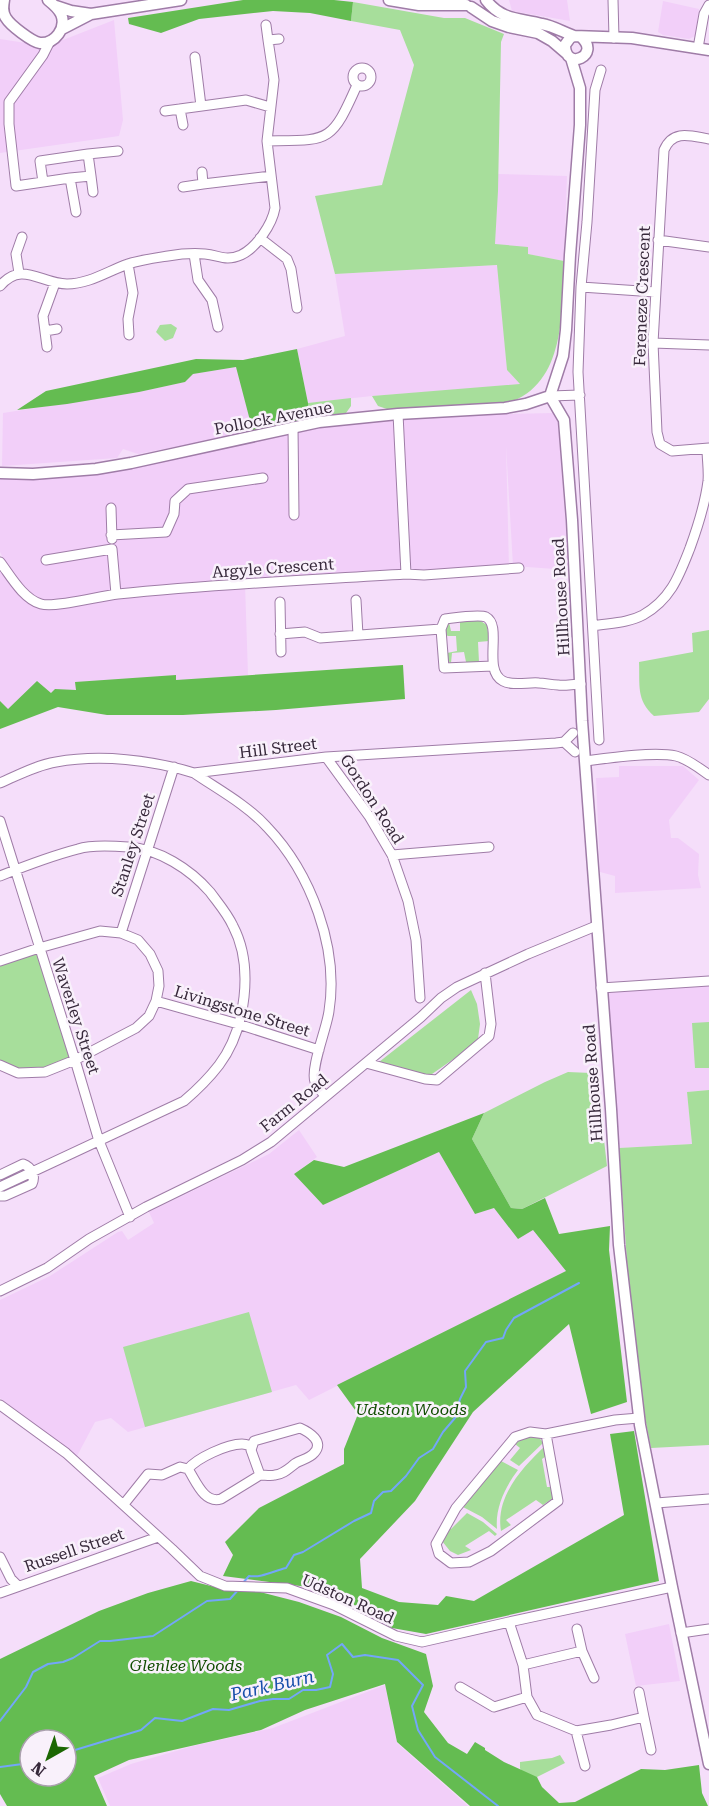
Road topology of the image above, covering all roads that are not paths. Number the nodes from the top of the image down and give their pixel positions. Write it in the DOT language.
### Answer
graph roads {
  1 [pos="182,0"];
  2 [pos="389,0"];
  3 [pos="448,0"];
  4 [pos="484,0"];
  5 [pos="613,0"];
  6 [pos="52,3"];
  7 [pos="466,4"];
  8 [pos="709,5"];
  9 [pos="437,6"];
  10 [pos="2,7"];
  11 [pos="92,14"];
  12 [pos="266,25"];
  13 [pos="0,28"];
  14 [pos="62,29"];
  15 [pos="20,31"];
  16 [pos="577,37"];
  17 [pos="614,38"];
  18 [pos="279,39"];
  19 [pos="268,40"];
  20 [pos="34,41"];
  21 [pos="50,41"];
  22 [pos="704,49"];
  23 [pos="585,54"];
  24 [pos="568,56"];
  25 [pos="195,57"];
  26 [pos="601,70"];
  27 [pos="30,72"];
  28 [pos="577,74"];
  29 [pos="357,85"];
  30 [pos="201,106"];
  31 [pos="270,107"];
  32 [pos="180,109"];
  33 [pos="165,111"];
  34 [pos="183,125"];
  35 [pos="5,132"];
  36 [pos="709,139"];
  37 [pos="267,141"];
  38 [pos="118,151"];
  39 [pos="88,154"];
  40 [pos="202,172"];
  41 [pos="91,176"];
  42 [pos="271,176"];
  43 [pos="70,178"];
  44 [pos="43,182"];
  45 [pos="203,184"];
  46 [pos="183,187"];
  47 [pos="93,192"];
  48 [pos="76,212"];
  49 [pos="22,237"];
  50 [pos="260,238"];
  51 [pos="658,240"];
  52 [pos="709,248"];
  53 [pos="194,255"];
  54 [pos="128,264"];
  55 [pos="20,273"];
  56 [pos="56,282"];
  57 [pos="0,285"];
  58 [pos="581,287"];
  59 [pos="655,292"];
  60 [pos="295,296"];
  61 [pos="283,297"];
  62 [pos="297,308"];
  63 [pos="216,314"];
  64 [pos="204,315"];
  65 [pos="128,319"];
  66 [pos="139,319"];
  67 [pos="218,327"];
  68 [pos="57,329"];
  69 [pos="45,331"];
  70 [pos="129,335"];
  71 [pos="653,343"];
  72 [pos="709,345"];
  73 [pos="47,347"];
  74 [pos="580,395"];
  75 [pos="550,396"];
  76 [pos="398,414"];
  77 [pos="293,427"];
  78 [pos="708,449"];
  79 [pos="0,473"];
  80 [pos="263,478"];
  81 [pos="111,508"];
  82 [pos="294,515"];
  83 [pos="111,535"];
  84 [pos="112,549"];
  85 [pos="46,560"];
  86 [pos="0,562"];
  87 [pos="519,568"];
  88 [pos="406,574"];
  89 [pos="116,594"];
  90 [pos="356,600"];
  91 [pos="280,602"];
  92 [pos="593,626"];
  93 [pos="441,629"];
  94 [pos="280,634"];
  95 [pos="358,635"];
  96 [pos="281,652"];
  97 [pos="493,666"];
  98 [pos="581,684"];
  99 [pos="573,733"];
  100 [pos="599,740"];
  101 [pos="564,742"];
  102 [pos="576,752"];
  103 [pos="326,757"];
  104 [pos="586,761"];
  105 [pos="174,767"];
  106 [pos="708,773"];
  107 [pos="194,774"];
  108 [pos="0,783"];
  109 [pos="0,821"];
  110 [pos="489,847"];
  111 [pos="147,851"];
  112 [pos="392,855"];
  113 [pos="15,870"];
  114 [pos="0,876"];
  115 [pos="596,926"];
  116 [pos="121,933"];
  117 [pos="39,948"];
  118 [pos="0,961"];
  119 [pos="485,973"];
  120 [pos="709,981"];
  121 [pos="601,988"];
  122 [pos="420,999"];
  123 [pos="156,1001"];
  124 [pos="238,1024"];
  125 [pos="319,1050"];
  126 [pos="75,1060"];
  127 [pos="366,1063"];
  128 [pos="0,1065"];
  129 [pos="325,1096"];
  130 [pos="99,1141"];
  131 [pos="32,1172"];
  132 [pos="0,1175"];
  133 [pos="0,1187"];
  134 [pos="0,1196"];
  135 [pos="130,1217"];
  136 [pos="0,1291"];
  137 [pos="0,1405"];
  138 [pos="639,1418"];
  139 [pos="546,1434"];
  140 [pos="251,1446"];
  141 [pos="188,1469"];
  142 [pos="260,1475"];
  143 [pos="709,1499"];
  144 [pos="656,1503"];
  145 [pos="124,1504"];
  146 [pos="158,1537"];
  147 [pos="0,1557"];
  148 [pos="18,1586"];
  149 [pos="672,1587"];
  150 [pos="0,1593"];
  151 [pos="509,1622"];
  152 [pos="577,1629"];
  153 [pos="709,1629"];
  154 [pos="681,1633"];
  155 [pos="582,1651"];
  156 [pos="523,1665"];
  157 [pos="594,1678"];
  158 [pos="460,1687"];
  159 [pos="639,1692"];
  160 [pos="526,1697"];
  161 [pos="644,1717"];
  162 [pos="576,1731"];
  163 [pos="651,1750"];
  164 [pos="709,1764"];
  165 [pos="585,1766"];
  1 -- 11 [label="street"];
  2 -- 9 [label="street"];
  3 -- 9 [label="street"];
  4 -- 7 [label="street"];
  4 -- 16 [label="street"];
  5 -- 17 [label="street"];
  6 -- 11 [label="street"];
  6 -- 14 [label="street"];
  7 -- 9 [label="street"];
  7 -- 24 [label="street"];
  8 -- 22 [label="street"];
  10 -- 15 [label="street"];
  11 -- 14 [label="street"];
  12 -- 19 [label="street"];
  13 -- 15 [label="street"];
  14 -- 21 [label="street"];
  15 -- 20 [label="street"];
  16 -- 17 [label="street"];
  16 -- 23 [label="street"];
  16 -- 24 [label="street"];
  17 -- 22 [label="street"];
  17 -- 23 [label="street"];
  18 -- 19 [label="street"];
  19 -- 31 [label="street"];
  20 -- 21 [label="street"];
  20 -- 27 [label="street"];
  21 -- 27 [label="street"];
  23 -- 24 [label="street"];
  23 -- 28 [label="street"];
  24 -- 28 [label="street"];
  25 -- 30 [label="street"];
  26 -- 58 [label="street, Hillhouse Road"];
  27 -- 35 [label="street"];
  28 -- 75 [label="street"];
  29 -- 37 [label="street"];
  30 -- 31 [label="street"];
  30 -- 32 [label="street"];
  31 -- 37 [label="street"];
  32 -- 33 [label="street"];
  32 -- 34 [label="street"];
  35 -- 44 [label="street"];
  36 -- 51 [label="street, Fereneze Crescent"];
  37 -- 42 [label="street"];
  38 -- 39 [label="street"];
  39 -- 41 [label="street"];
  39 -- 44 [label="street"];
  40 -- 45 [label="street"];
  41 -- 43 [label="street"];
  41 -- 47 [label="street"];
  42 -- 45 [label="street"];
  42 -- 50 [label="street"];
  43 -- 44 [label="street"];
  43 -- 48 [label="street"];
  45 -- 46 [label="street"];
  49 -- 55 [label="street"];
  50 -- 53 [label="street"];
  50 -- 60 [label="street"];
  51 -- 52 [label="street"];
  51 -- 59 [label="street, Fereneze Crescent"];
  53 -- 54 [label="street"];
  53 -- 63 [label="street"];
  54 -- 56 [label="street"];
  54 -- 65 [label="street"];
  55 -- 56 [label="street"];
  55 -- 57 [label="street"];
  56 -- 69 [label="street"];
  58 -- 59 [label="street"];
  58 -- 74 [label="street, Hillhouse Road"];
  59 -- 71 [label="street, Fereneze Crescent"];
  60 -- 61 [label="street"];
  60 -- 62 [label="street"];
  63 -- 64 [label="street"];
  63 -- 67 [label="street"];
  65 -- 66 [label="street"];
  65 -- 70 [label="street"];
  68 -- 69 [label="street"];
  69 -- 73 [label="street"];
  71 -- 72 [label="street"];
  71 -- 78 [label="street, Fereneze Crescent"];
  74 -- 75 [label="street"];
  74 -- 92 [label="street, Hillhouse Road"];
  75 -- 76 [label="street, Pollock Avenue"];
  75 -- 98 [label="street, Hillhouse Road"];
  76 -- 77 [label="street, Pollock Avenue"];
  76 -- 88 [label="street"];
  77 -- 79 [label="street, Pollock Avenue"];
  77 -- 82 [label="street"];
  78 -- 92 [label="street"];
  80 -- 83 [label="street"];
  81 -- 83 [label="street"];
  83 -- 84 [label="street"];
  84 -- 85 [label="street"];
  84 -- 89 [label="street"];
  86 -- 89 [label="street, Argyle Crescent"];
  87 -- 88 [label="street, Argyle Crescent"];
  88 -- 89 [label="street, Argyle Crescent"];
  90 -- 95 [label="street"];
  91 -- 94 [label="street"];
  92 -- 100 [label="street, Hillhouse Road"];
  93 -- 95 [label="street"];
  93 -- 97 [label="street"];
  93 -- 97 [label="street"];
  94 -- 95 [label="street"];
  94 -- 96 [label="street"];
  97 -- 98 [label="street"];
  98 -- 104 [label="street, Hillhouse Road"];
  99 -- 101 [label="street"];
  101 -- 102 [label="street"];
  101 -- 103 [label="street, Hill Street"];
  103 -- 107 [label="street, Hill Street"];
  103 -- 112 [label="street, Gordon Road"];
  104 -- 106 [label="street"];
  104 -- 115 [label="street, Hillhouse Road"];
  105 -- 107 [label="street, Hill Street"];
  105 -- 108 [label="street, Hill Street"];
  105 -- 111 [label="street, Stanley Street"];
  107 -- 125 [label="street"];
  109 -- 113 [label="street, Waverley Street"];
  110 -- 112 [label="street"];
  111 -- 113 [label="street"];
  111 -- 116 [label="street, Stanley Street"];
  111 -- 124 [label="street"];
  112 -- 122 [label="street, Gordon Road"];
  113 -- 114 [label="street"];
  113 -- 117 [label="street, Waverley Street"];
  115 -- 119 [label="street, Farm Road"];
  115 -- 121 [label="street, Hillhouse Road"];
  116 -- 117 [label="street"];
  116 -- 123 [label="street"];
  117 -- 118 [label="street"];
  117 -- 126 [label="street, Waverley Street"];
  119 -- 127 [label="street, Farm Road"];
  119 -- 127 [label="street"];
  120 -- 121 [label="street"];
  121 -- 138 [label="street, Hillhouse Road"];
  123 -- 124 [label="street, Livingstone Street"];
  123 -- 126 [label="street"];
  124 -- 125 [label="street, Livingstone Street"];
  124 -- 130 [label="street"];
  125 -- 129 [label="street"];
  126 -- 128 [label="street"];
  126 -- 130 [label="street, Waverley Street"];
  127 -- 129 [label="street, Farm Road"];
  129 -- 135 [label="street, Farm Road"];
  130 -- 131 [label="street"];
  130 -- 135 [label="street, Waverley Street"];
  131 -- 132 [label="street"];
  131 -- 133 [label="street"];
  131 -- 134 [label="street"];
  135 -- 136 [label="street, Farm Road"];
  137 -- 145 [label="street, Udston Road"];
  138 -- 139 [label="street"];
  138 -- 144 [label="street, Hillhouse Road"];
  139 -- 139 [label="street"];
  140 -- 141 [label="street"];
  140 -- 142 [label="street"];
  140 -- 142 [label="street"];
  141 -- 142 [label="street"];
  141 -- 145 [label="street"];
  143 -- 144 [label="street"];
  144 -- 149 [label="street, Hillhouse Road"];
  145 -- 146 [label="street, Udston Road"];
  146 -- 148 [label="street, Russell Street"];
  146 -- 151 [label="street, Udston Road"];
  147 -- 148 [label="street"];
  148 -- 150 [label="street, Russell Street"];
  149 -- 151 [label="street, Udston Road"];
  149 -- 154 [label="street, Hillhouse Road"];
  151 -- 156 [label="street"];
  152 -- 155 [label="street"];
  153 -- 154 [label="street"];
  154 -- 164 [label="street, Hillhouse Road"];
  155 -- 156 [label="street"];
  155 -- 157 [label="street"];
  156 -- 160 [label="street"];
  158 -- 160 [label="street"];
  159 -- 161 [label="street"];
  160 -- 162 [label="street"];
  161 -- 162 [label="street"];
  161 -- 163 [label="street"];
  162 -- 165 [label="street"];
}
